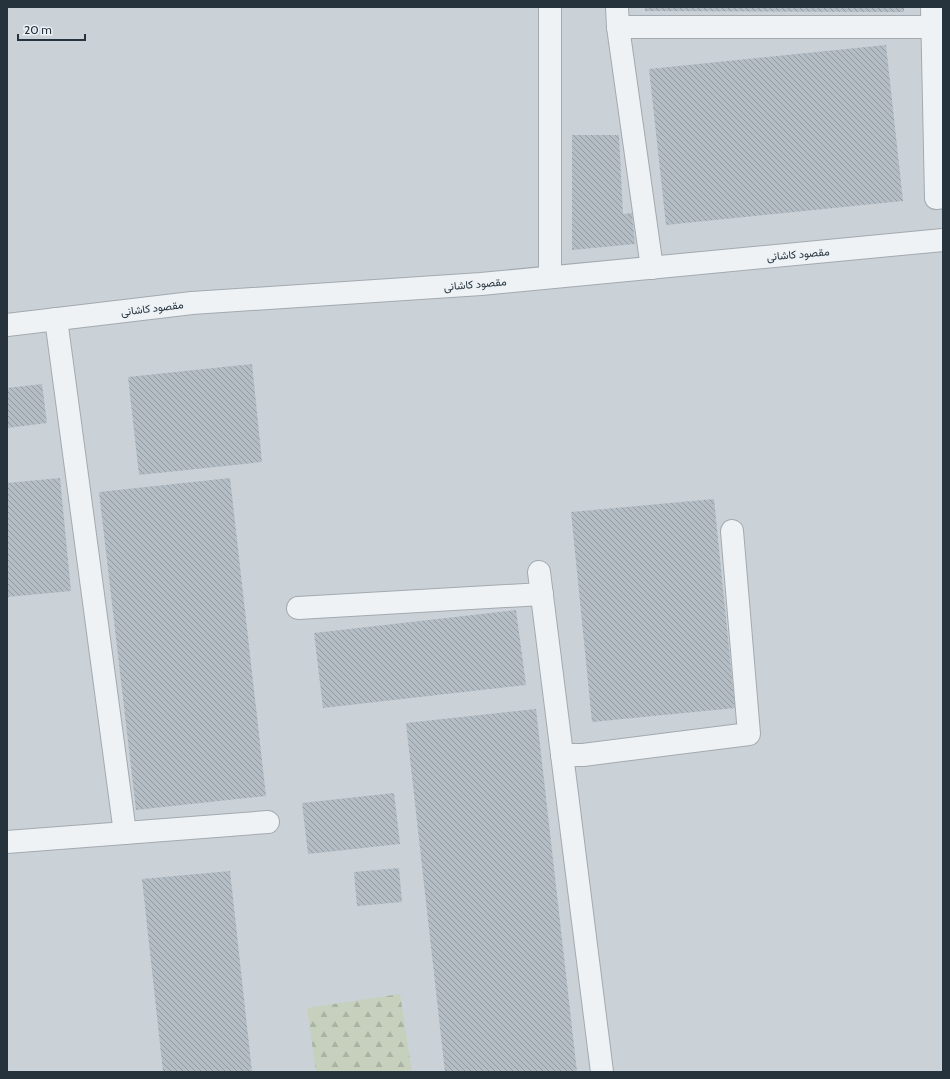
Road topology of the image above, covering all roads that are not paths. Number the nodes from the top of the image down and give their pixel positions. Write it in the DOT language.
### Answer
graph roads {
  1 [pos="550,7"];
  2 [pos="617,17"];
  3 [pos="932,17"];
  4 [pos="943,197"];
  5 [pos="943,240"];
  6 [pos="652,268"];
  7 [pos="550,277"];
  8 [pos="56,319"];
  9 [pos="7,325"];
  10 [pos="732,531"];
  11 [pos="539,572"];
  12 [pos="542,594"];
  13 [pos="298,608"];
  14 [pos="562,754"];
  15 [pos="268,822"];
  16 [pos="124,833"];
  17 [pos="7,842"];
  18 [pos="602,1072"];
  1 -- 7 [label="lane"];
  2 -- 3 [label="lane"];
  2 -- 6 [label="lane"];
  3 -- 4 [label="lane"];
  5 -- 6 [label="lane, مقصود کاشانی"];
  6 -- 7 [label="lane, مقصود کاشانی"];
  7 -- 8 [label="lane, مقصود کاشانی"];
  8 -- 9 [label="lane, مقصود کاشانی"];
  8 -- 16 [label="lane"];
  10 -- 14 [label="lane"];
  11 -- 12 [label="lane"];
  12 -- 13 [label="lane"];
  12 -- 14 [label="lane"];
  14 -- 18 [label="lane"];
  15 -- 16 [label="lane"];
  16 -- 17 [label="lane"];
}
